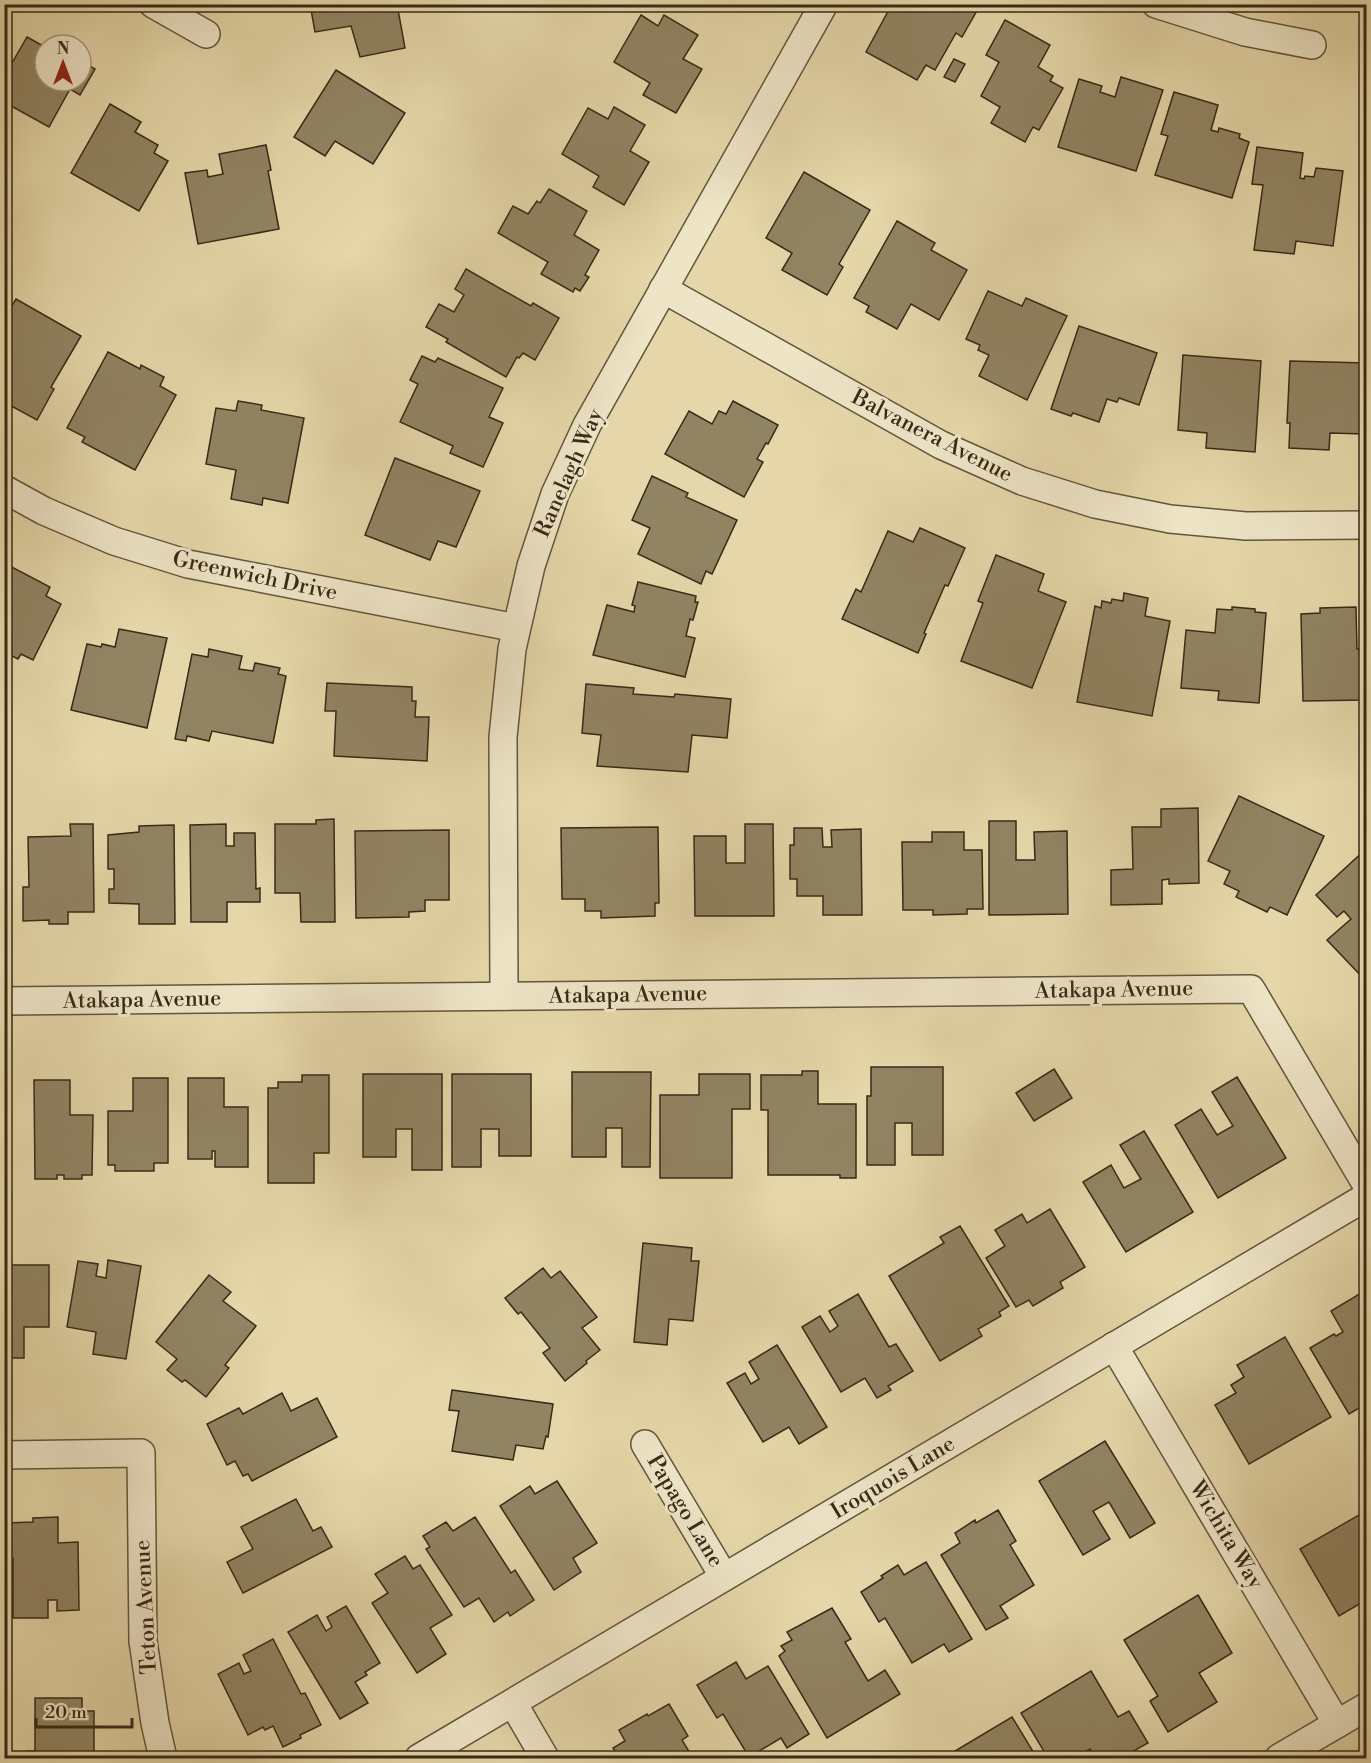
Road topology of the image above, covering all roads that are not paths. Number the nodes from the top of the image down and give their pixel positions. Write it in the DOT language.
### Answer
graph roads {
  1 [pos="153,4"];
  2 [pos="824,4"];
  3 [pos="1156,4"];
  4 [pos="206,34"];
  5 [pos="1312,45"];
  6 [pos="663,289"];
  7 [pos="4,489"];
  8 [pos="1366,525"];
  9 [pos="516,628"];
  10 [pos="504,996"];
  11 [pos="4,1001"];
  12 [pos="1366,1184"];
  13 [pos="1366,1197"];
  14 [pos="1114,1347"];
  15 [pos="645,1444"];
  16 [pos="4,1455"];
  17 [pos="724,1577"];
  18 [pos="513,1703"];
  19 [pos="1366,1707"];
  20 [pos="1337,1724"];
  21 [pos="163,1758"];
  22 [pos="419,1758"];
  23 [pos="546,1758"];
  24 [pos="1279,1758"];
  1 -- 4 [label="street"];
  2 -- 6 [label="street, Ranelagh Way"];
  3 -- 5 [label="street"];
  6 -- 8 [label="street, Balvanera Avenue"];
  6 -- 9 [label="street, Ranelagh Way"];
  7 -- 9 [label="street, Greenwich Drive"];
  9 -- 10 [label="street, Ranelagh Way"];
  10 -- 11 [label="street, Atakapa Avenue"];
  10 -- 12 [label="street, Atakapa Avenue"];
  13 -- 14 [label="street, Iroquois Lane"];
  14 -- 17 [label="street, Iroquois Lane"];
  14 -- 20 [label="street, Wichita Way"];
  15 -- 17 [label="street, Papago Lane"];
  16 -- 21 [label="street, Teton Avenue"];
  17 -- 18 [label="street, Iroquois Lane"];
  18 -- 22 [label="street, Iroquois Lane"];
  18 -- 23 [label="street"];
  19 -- 20 [label="street"];
  20 -- 24 [label="street"];
}
